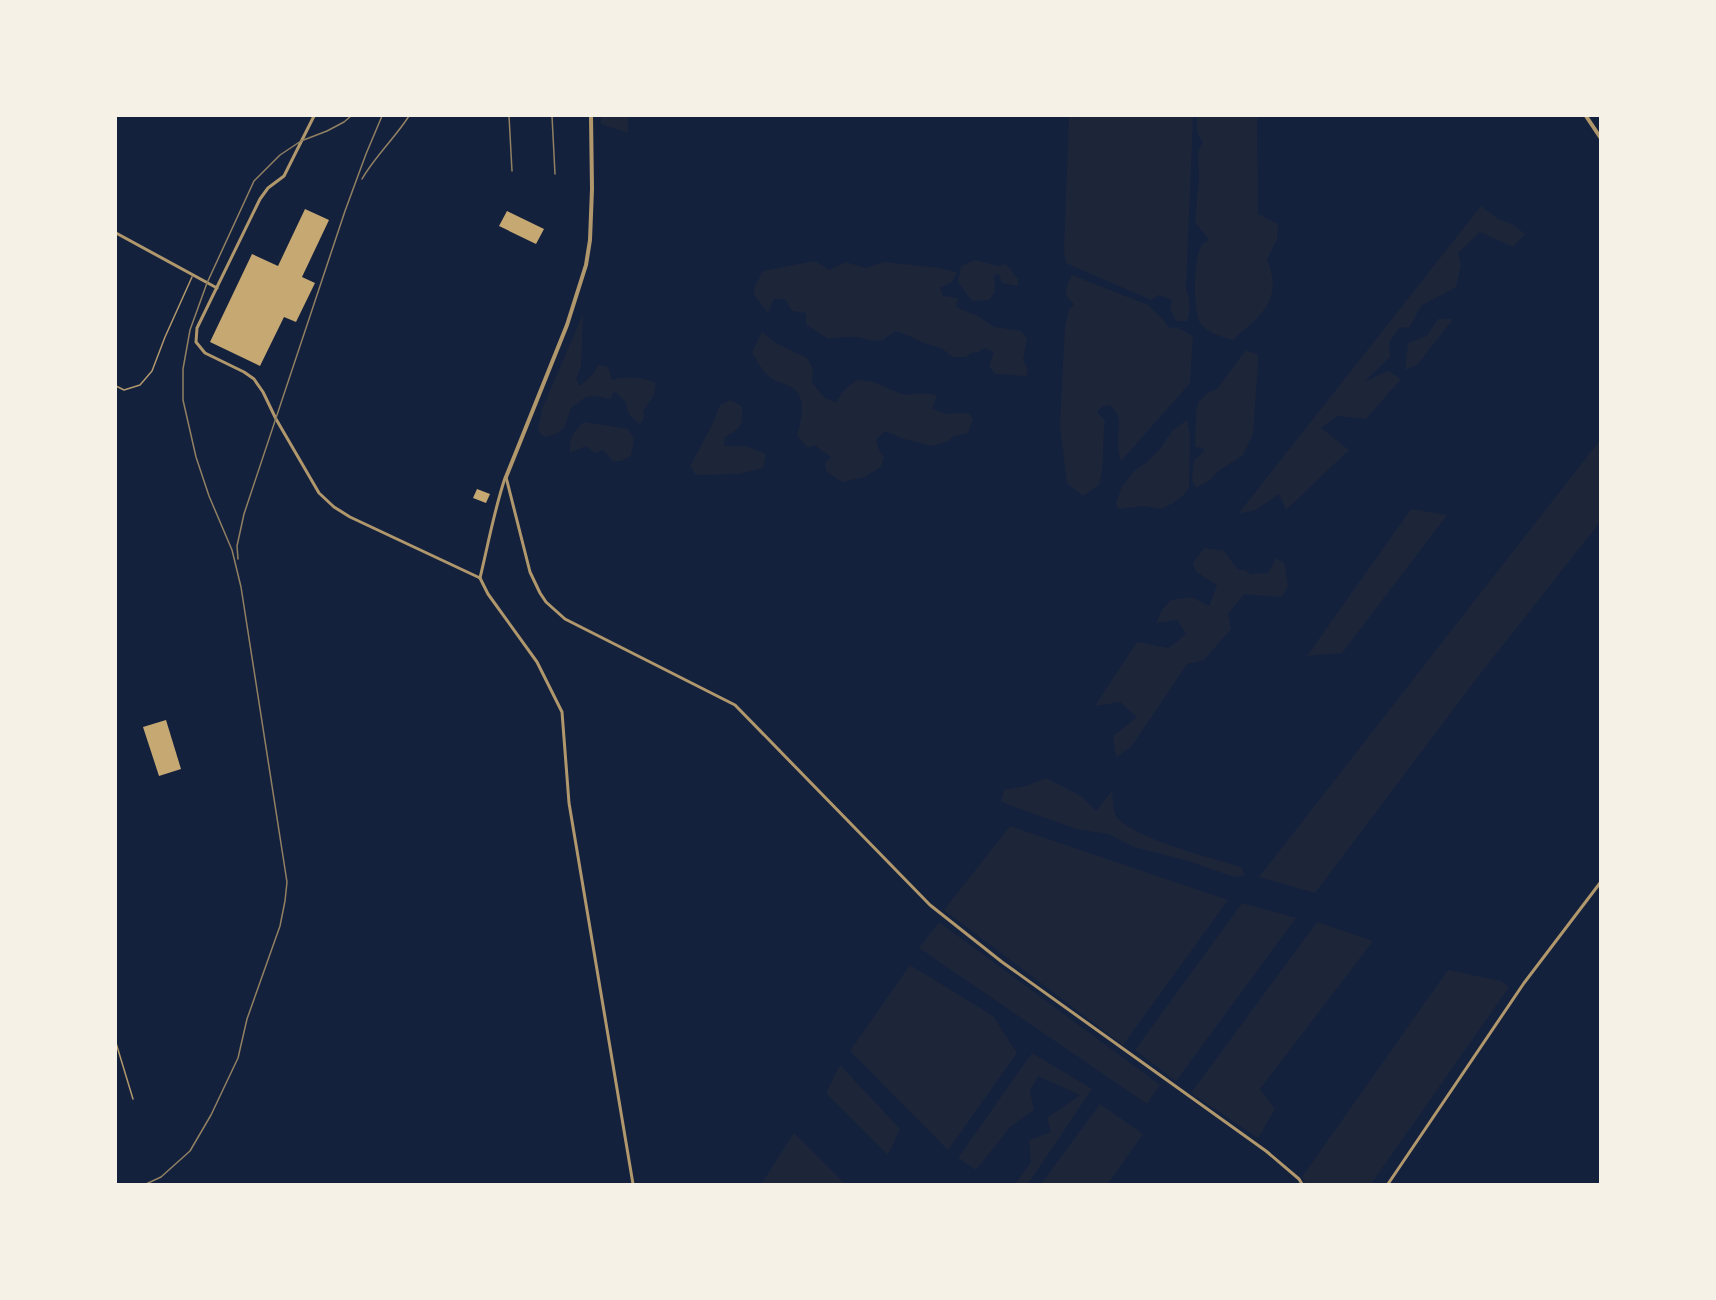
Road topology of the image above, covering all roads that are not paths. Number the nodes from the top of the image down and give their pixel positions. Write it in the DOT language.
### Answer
graph roads {
  1 [pos="314,116"];
  2 [pos="591,116"];
  3 [pos="1586,116"];
  4 [pos="1600,137"];
  5 [pos="116,233"];
  6 [pos="193,276"];
  7 [pos="217,288"];
  8 [pos="116,386"];
  9 [pos="506,477"];
  10 [pos="480,578"];
  11 [pos="1600,883"];
  12 [pos="116,1043"];
  13 [pos="133,1099"];
  14 [pos="633,1185"];
  15 [pos="1302,1185"];
  16 [pos="1388,1185"];
  1 -- 7 [label="street"];
  2 -- 9 [label="street"];
  3 -- 4 [label="street"];
  5 -- 6 [label="street"];
  6 -- 7 [label="street"];
  6 -- 8 [label="lane"];
  7 -- 10 [label="street"];
  9 -- 10 [label="street"];
  9 -- 15 [label="street"];
  10 -- 14 [label="street"];
  11 -- 16 [label="street"];
  12 -- 13 [label="lane"];
}
